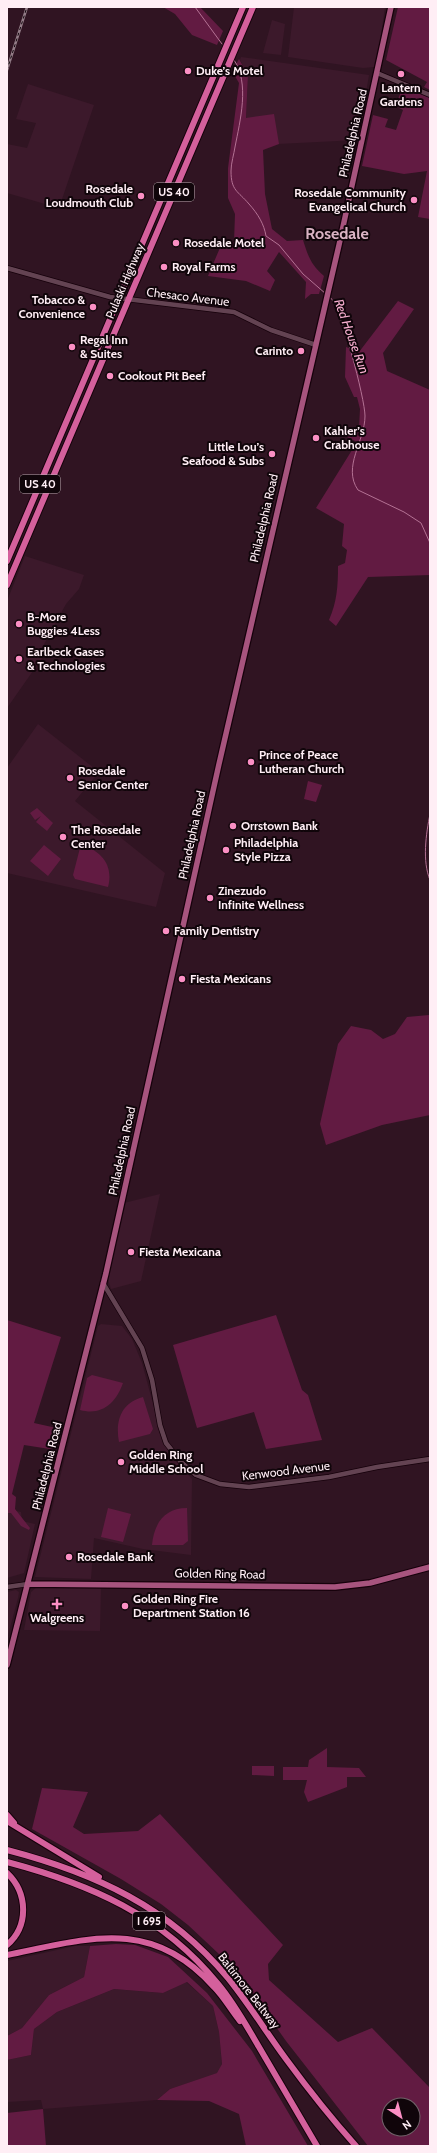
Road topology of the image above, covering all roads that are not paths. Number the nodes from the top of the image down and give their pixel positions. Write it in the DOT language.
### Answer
graph roads {
  1 [pos="243,7"];
  2 [pos="253,7"];
  3 [pos="391,7"];
  4 [pos="377,73"];
  5 [pos="430,94"];
  6 [pos="7,268"];
  7 [pos="120,298"];
  8 [pos="129,300"];
  9 [pos="316,346"];
  10 [pos="7,561"];
  11 [pos="7,585"];
  12 [pos="104,1283"];
  13 [pos="430,1460"];
  14 [pos="430,1567"];
  15 [pos="28,1584"];
  16 [pos="7,1587"];
  17 [pos="7,1665"];
  18 [pos="7,1815"];
  19 [pos="7,1821"];
  20 [pos="24,1832"];
  21 [pos="7,1850"];
  22 [pos="7,1862"];
  23 [pos="7,1873"];
  24 [pos="108,1884"];
  25 [pos="7,1945"];
  26 [pos="7,1955"];
  27 [pos="251,2034"];
  28 [pos="322,2106"];
  29 [pos="317,2146"];
  30 [pos="356,2146"];
  31 [pos="360,2146"];
  1 -- 7 [label="highway, Pulaski Highway / US 40"];
  2 -- 8 [label="highway, Pulaski Highway / US 40"];
  3 -- 4 [label="main road, Philadelphia Road"];
  4 -- 5 [label="street"];
  4 -- 9 [label="main road, Philadelphia Road"];
  6 -- 7 [label="street, Chesaco Avenue"];
  7 -- 8 [label="street, Chesaco Avenue"];
  7 -- 10 [label="highway, Pulaski Highway / US 40"];
  8 -- 9 [label="street, Chesaco Avenue"];
  8 -- 11 [label="highway, Pulaski Highway / US 40"];
  9 -- 12 [label="main road, Philadelphia Road"];
  12 -- 13 [label="street, Kenwood Avenue"];
  12 -- 15 [label="main road, Philadelphia Road"];
  14 -- 15 [label="main road, Golden Ring Road"];
  15 -- 16 [label="street, Golden Ring Road"];
  15 -- 17 [label="main road, Philadelphia Road"];
  18 -- 20 [label="highway"];
  19 -- 20 [label="highway"];
  20 -- 24 [label="highway"];
  21 -- 24 [label="highway, Baltimore Beltway / I 695"];
  22 -- 27 [label="highway, Baltimore Beltway / I 695"];
  23 -- 25 [label="highway"];
  24 -- 28 [label="highway, Baltimore Beltway / I 695"];
  26 -- 27 [label="highway"];
  27 -- 29 [label="highway, Baltimore Beltway / I 695"];
  28 -- 30 [label="highway, Baltimore Beltway / I 695"];
  28 -- 31 [label="highway"];
}
